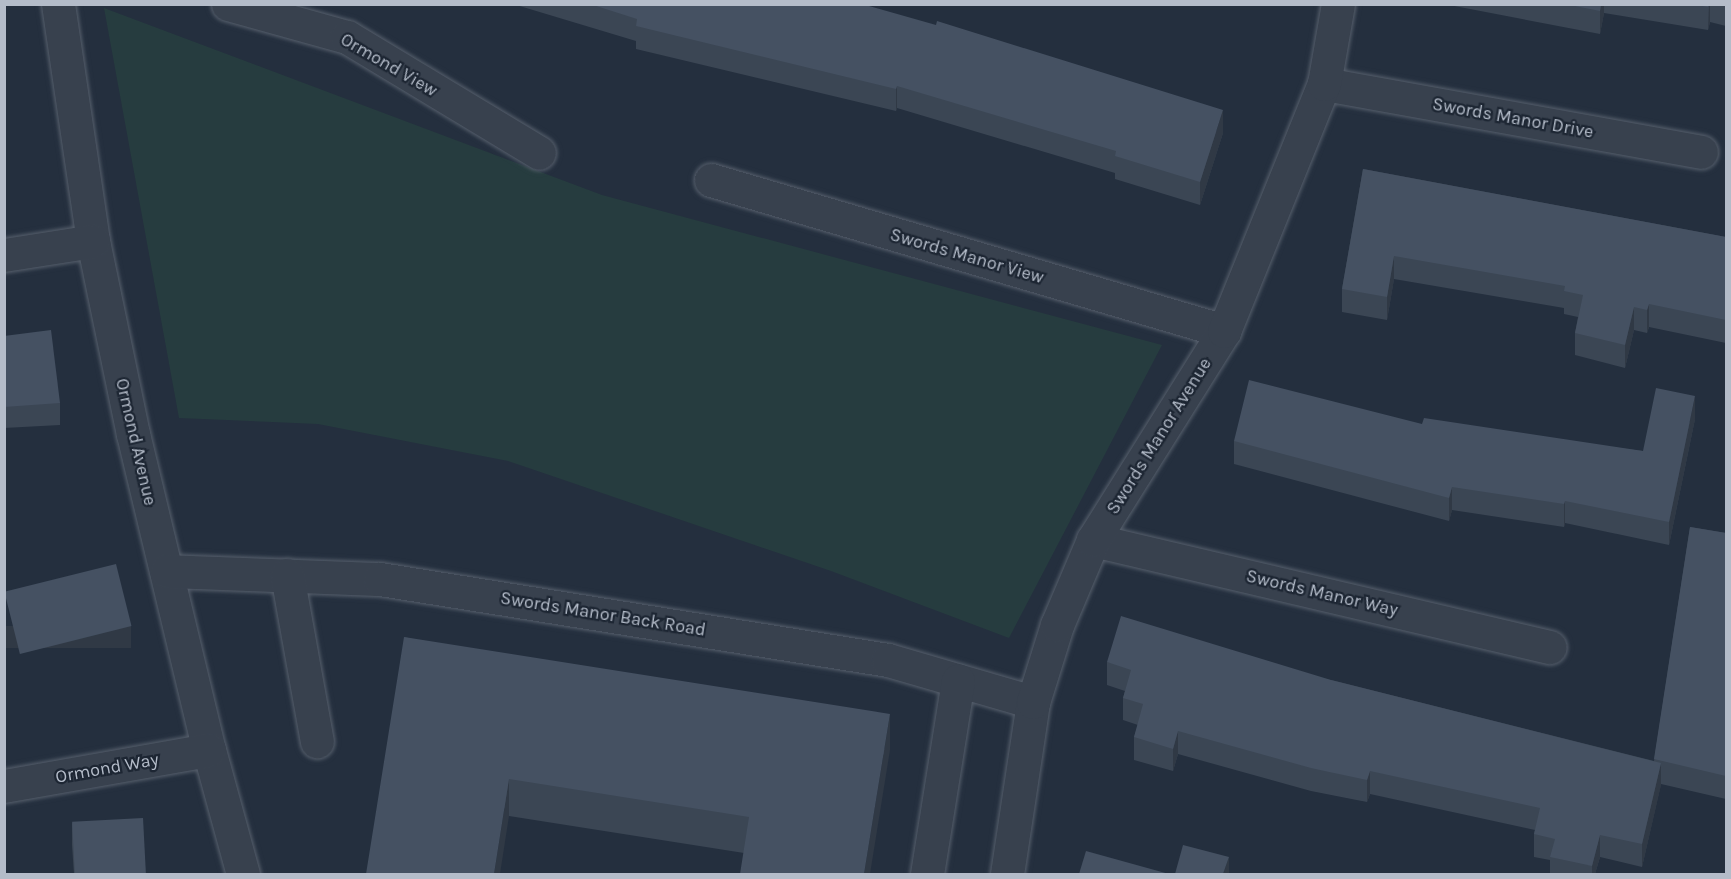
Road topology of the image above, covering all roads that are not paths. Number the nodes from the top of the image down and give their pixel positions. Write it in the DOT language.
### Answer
graph roads {
  1 [pos="58,4"];
  2 [pos="228,4"];
  3 [pos="1338,4"];
  4 [pos="1324,84"];
  5 [pos="1701,152"];
  6 [pos="539,153"];
  7 [pos="711,180"];
  8 [pos="93,241"];
  9 [pos="4,255"];
  10 [pos="1224,332"];
  11 [pos="1093,540"];
  12 [pos="166,571"];
  13 [pos="287,575"];
  14 [pos="1550,647"];
  15 [pos="958,680"];
  16 [pos="1033,702"];
  17 [pos="317,741"];
  18 [pos="209,750"];
  19 [pos="4,786"];
  20 [pos="243,874"];
  21 [pos="927,874"];
  22 [pos="1007,874"];
  1 -- 8 [label="street, Ormond Avenue"];
  2 -- 6 [label="street, Ormond View"];
  3 -- 4 [label="street, Swords Manor Avenue"];
  4 -- 5 [label="street, Swords Manor Drive"];
  4 -- 10 [label="street, Swords Manor Avenue"];
  7 -- 10 [label="street, Swords Manor View"];
  8 -- 9 [label="street"];
  8 -- 12 [label="street, Ormond Avenue"];
  10 -- 11 [label="street, Swords Manor Avenue"];
  11 -- 14 [label="street, Swords Manor Way"];
  11 -- 16 [label="street, Swords Manor Avenue"];
  12 -- 13 [label="street, Swords Manor Back Road"];
  12 -- 18 [label="street, Ormond Avenue"];
  13 -- 15 [label="street, Swords Manor Back Road"];
  13 -- 17 [label="street"];
  15 -- 16 [label="street, Swords Manor Back Road"];
  15 -- 21 [label="street"];
  16 -- 22 [label="street, Swords Manor Avenue"];
  18 -- 19 [label="street, Ormond Way"];
  18 -- 20 [label="street, Ormond Avenue"];
}
